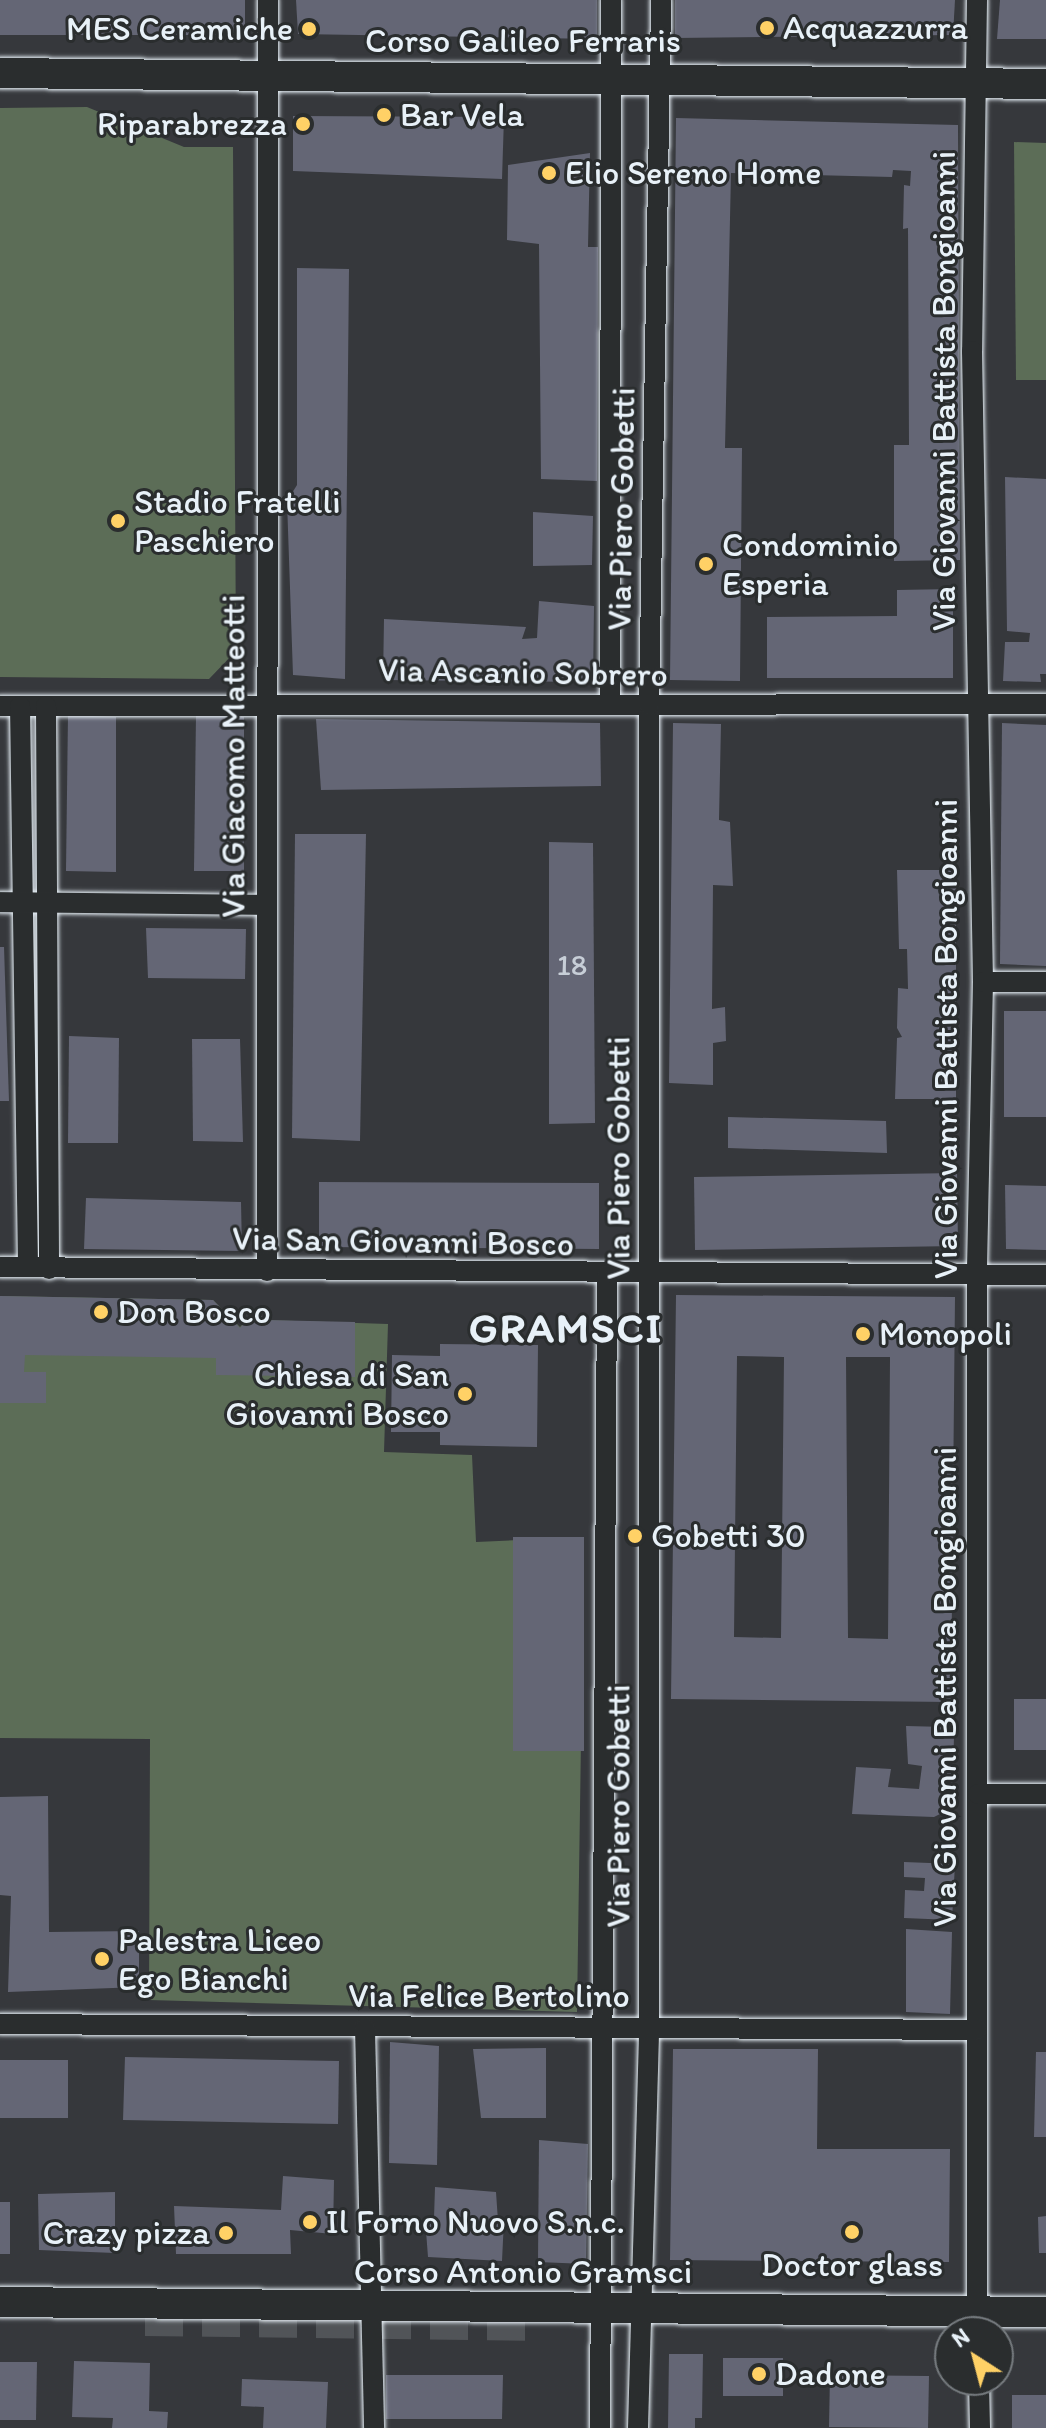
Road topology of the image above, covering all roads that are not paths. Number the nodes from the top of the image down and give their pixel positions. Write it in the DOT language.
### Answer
graph roads {
  1 [pos="268,0"];
  2 [pos="611,0"];
  3 [pos="661,0"];
  4 [pos="977,0"];
  5 [pos="0,73"];
  6 [pos="266,77"];
  7 [pos="662,79"];
  8 [pos="612,80"];
  9 [pos="978,83"];
  10 [pos="1046,84"];
  11 [pos="264,701"];
  12 [pos="976,704"];
  13 [pos="1046,704"];
  14 [pos="610,705"];
  15 [pos="649,705"];
  16 [pos="10,706"];
  17 [pos="46,706"];
  18 [pos="0,902"];
  19 [pos="34,903"];
  20 [pos="265,905"];
  21 [pos="983,982"];
  22 [pos="1046,982"];
  23 [pos="0,1267"];
  24 [pos="28,1267"];
  25 [pos="49,1269"];
  26 [pos="267,1271"];
  27 [pos="607,1275"];
  28 [pos="977,1275"];
  29 [pos="1046,1275"];
  30 [pos="650,1276"];
  31 [pos="978,1794"];
  32 [pos="1046,1794"];
  33 [pos="0,2024"];
  34 [pos="365,2028"];
  35 [pos="598,2029"];
  36 [pos="649,2029"];
  37 [pos="977,2030"];
  38 [pos="0,2302"];
  39 [pos="370,2310"];
  40 [pos="598,2311"];
  41 [pos="638,2312"];
  42 [pos="1046,2312"];
  43 [pos="977,2316"];
  44 [pos="1014,2317"];
  45 [pos="934,2321"];
  46 [pos="979,2396"];
  47 [pos="374,2428"];
  48 [pos="600,2428"];
  49 [pos="638,2428"];
  50 [pos="980,2428"];
  1 -- 6 [label="street, Via Giacomo Matteotti"];
  2 -- 8 [label="street, Via Piero Gobetti"];
  3 -- 7 [label="street, Via Piero Gobetti"];
  4 -- 9 [label="street, Via Giovanni Battista Bongioanni"];
  5 -- 6 [label="street, Corso Galileo Ferraris"];
  6 -- 8 [label="street, Corso Galileo Ferraris"];
  6 -- 11 [label="street, Via Giacomo Matteotti"];
  7 -- 8 [label="street, Corso Galileo Ferraris"];
  7 -- 9 [label="street, Corso Galileo Ferraris"];
  7 -- 15 [label="street, Via Piero Gobetti"];
  8 -- 14 [label="street, Via Piero Gobetti"];
  9 -- 10 [label="street, Corso Galileo Ferraris"];
  9 -- 12 [label="street, Via Giovanni Battista Bongioanni"];
  11 -- 14 [label="street, Via Ascanio Sobrero"];
  11 -- 17 [label="street, Via Ascanio Sobrero"];
  11 -- 20 [label="street, Via Giacomo Matteotti"];
  12 -- 13 [label="street, Via Ascanio Sobrero"];
  12 -- 15 [label="street, Via Ascanio Sobrero"];
  12 -- 21 [label="street, Via Giovanni Battista Bongioanni"];
  14 -- 15 [label="street, Via Ascanio Sobrero"];
  15 -- 30 [label="street, Via Piero Gobetti"];
  16 -- 17 [label="street, Via Ascanio Sobrero"];
  16 -- 19 [label="street"];
  17 -- 19 [label="street"];
  18 -- 19 [label="street"];
  19 -- 20 [label="street"];
  19 -- 24 [label="street"];
  19 -- 25 [label="street"];
  20 -- 26 [label="street, Via Giacomo Matteotti"];
  21 -- 22 [label="street"];
  21 -- 28 [label="street, Via Giovanni Battista Bongioanni"];
  23 -- 24 [label="street, Via San Giovanni Bosco"];
  24 -- 25 [label="street, Via San Giovanni Bosco"];
  25 -- 26 [label="street, Via San Giovanni Bosco"];
  26 -- 27 [label="street, Via San Giovanni Bosco"];
  27 -- 30 [label="street, Via San Giovanni Bosco"];
  27 -- 35 [label="street, Via Piero Gobetti"];
  28 -- 29 [label="street, Via San Giovanni Bosco"];
  28 -- 30 [label="street, Via San Giovanni Bosco"];
  28 -- 31 [label="street, Via Giovanni Battista Bongioanni"];
  30 -- 36 [label="street, Via Piero Gobetti"];
  31 -- 32 [label="street"];
  31 -- 37 [label="street, Via Giovanni Battista Bongioanni"];
  33 -- 34 [label="street, Via Felice Bertolino"];
  34 -- 35 [label="street, Via Felice Bertolino"];
  34 -- 39 [label="street"];
  35 -- 36 [label="street, Via Felice Bertolino"];
  35 -- 40 [label="street, Via Piero Gobetti"];
  36 -- 37 [label="street, Via Felice Bertolino"];
  36 -- 41 [label="street, Via Piero Gobetti"];
  37 -- 43 [label="street, Via Giovanni Battista Bongioanni"];
  38 -- 39 [label="street, Corso Antonio Gramsci"];
  39 -- 40 [label="street, Corso Antonio Gramsci"];
  39 -- 47 [label="street"];
  40 -- 41 [label="street, Corso Antonio Gramsci"];
  40 -- 48 [label="street, Via Piero Gobetti"];
  41 -- 45 [label="street, Corso Antonio Gramsci"];
  41 -- 49 [label="street, Via Piero Gobetti"];
  42 -- 44 [label="street, Corso Antonio Gramsci"];
  46 -- 50 [label="street"];
}
